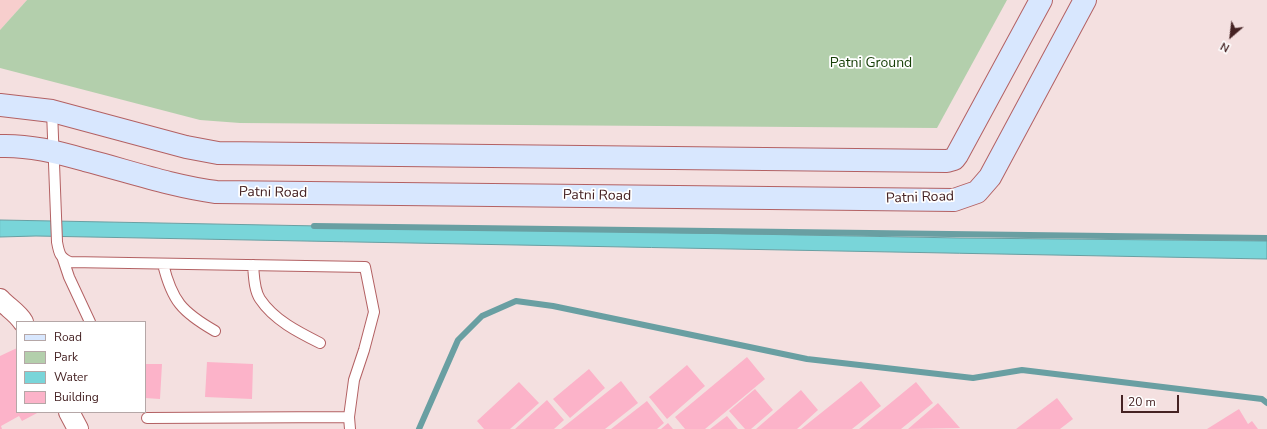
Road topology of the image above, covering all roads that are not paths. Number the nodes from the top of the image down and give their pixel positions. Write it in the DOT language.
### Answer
graph roads {
  1 [pos="1041,0"];
  2 [pos="1085,0"];
  3 [pos="0,105"];
  4 [pos="52,112"];
  5 [pos="0,146"];
  6 [pos="54,152"];
  7 [pos="63,259"];
  8 [pos="163,264"];
  9 [pos="253,265"];
  10 [pos="90,321"];
  11 [pos="216,331"];
  12 [pos="320,343"];
  13 [pos="70,413"];
  14 [pos="349,417"];
  15 [pos="147,418"];
  16 [pos="78,429"];
  17 [pos="350,429"];
  1 -- 4 [label="main road"];
  2 -- 6 [label="main road, Patni Road"];
  3 -- 4 [label="main road"];
  4 -- 6 [label="lane"];
  5 -- 6 [label="main road, Patni Road"];
  6 -- 7 [label="lane"];
  7 -- 8 [label="lane"];
  7 -- 10 [label="lane"];
  8 -- 9 [label="lane"];
  8 -- 11 [label="lane"];
  9 -- 12 [label="lane"];
  9 -- 14 [label="lane"];
  13 -- 16 [label="street"];
  14 -- 15 [label="lane"];
  14 -- 17 [label="lane"];
}
